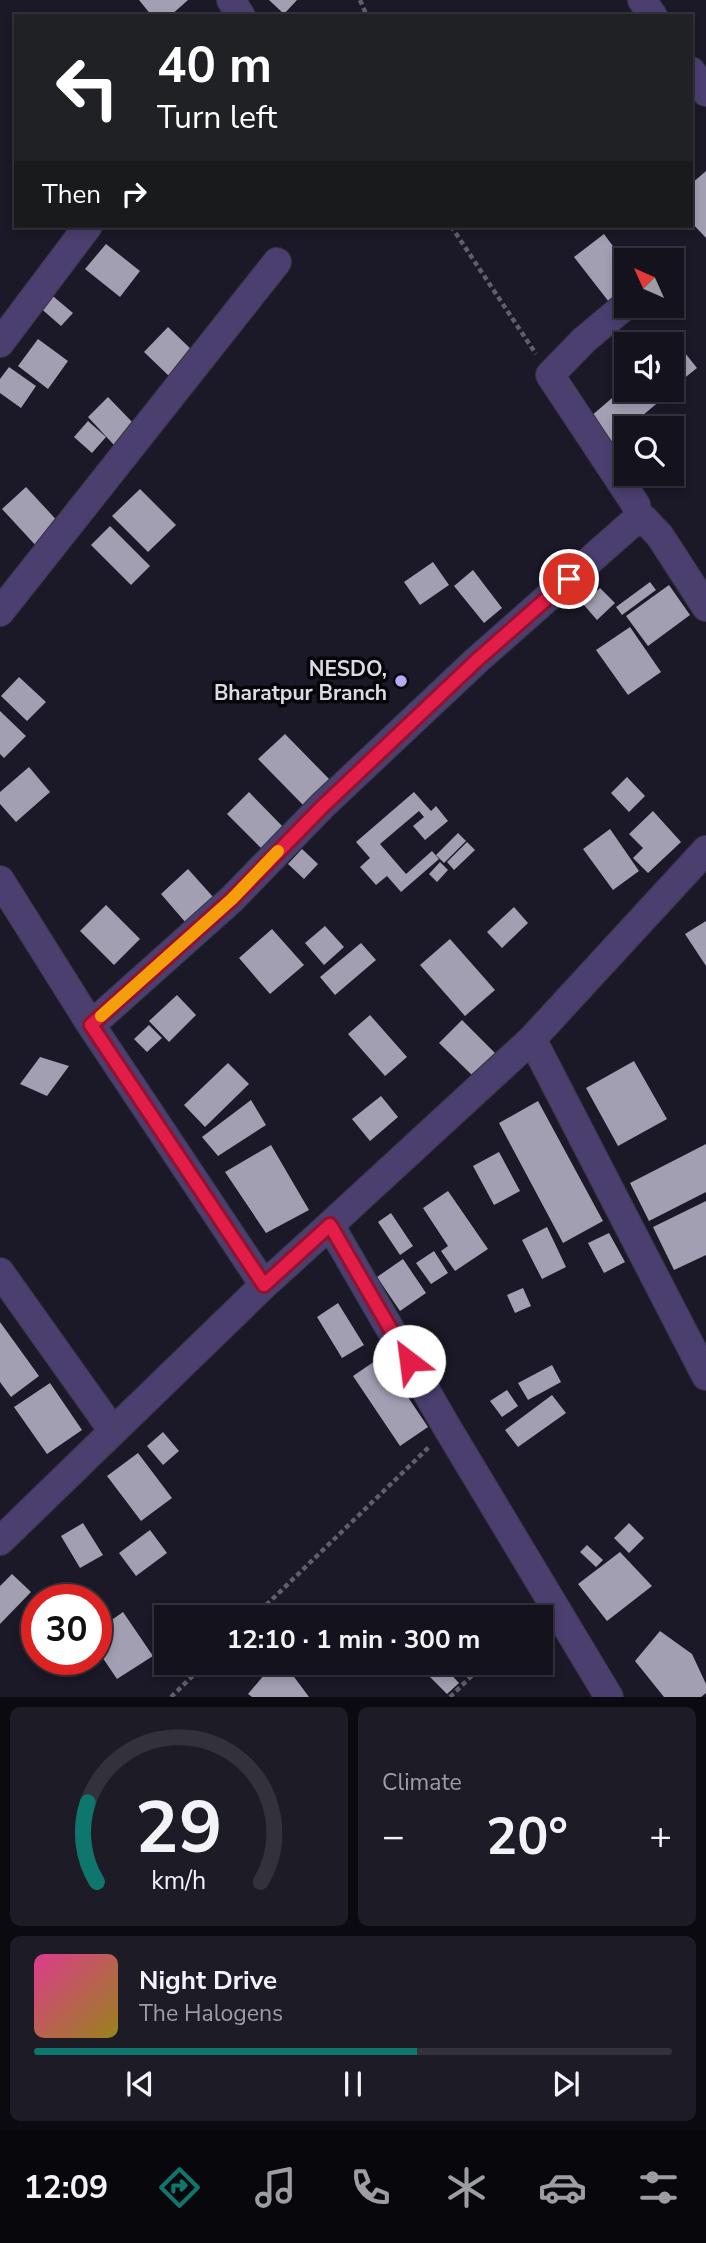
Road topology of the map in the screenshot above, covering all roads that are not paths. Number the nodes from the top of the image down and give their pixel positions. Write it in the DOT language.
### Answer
graph roads {
  1 [pos="693,74"];
  2 [pos="706,92"];
  3 [pos="86,228"];
  4 [pos="277,262"];
  5 [pos="614,315"];
  6 [pos="0,343"];
  7 [pos="639,521"];
  8 [pos="706,607"];
  9 [pos="0,612"];
  10 [pos="706,850"];
  11 [pos="0,880"];
  12 [pos="91,1025"];
  13 [pos="532,1039"];
  14 [pos="330,1225"];
  15 [pos="0,1272"];
  16 [pos="264,1285"];
  17 [pos="706,1376"];
  18 [pos="113,1431"];
  19 [pos="1,1539"];
  20 [pos="609,1697"];
  1 -- 2 [label="street"];
  3 -- 6 [label="street"];
  4 -- 9 [label="street"];
  5 -- 7 [label="street"];
  7 -- 8 [label="street"];
  7 -- 12 [label="street"];
  10 -- 13 [label="street"];
  11 -- 12 [label="street"];
  12 -- 16 [label="street"];
  13 -- 14 [label="street"];
  13 -- 17 [label="street"];
  14 -- 16 [label="street"];
  14 -- 20 [label="street"];
  15 -- 18 [label="street"];
  16 -- 18 [label="street"];
  18 -- 19 [label="street"];
}
